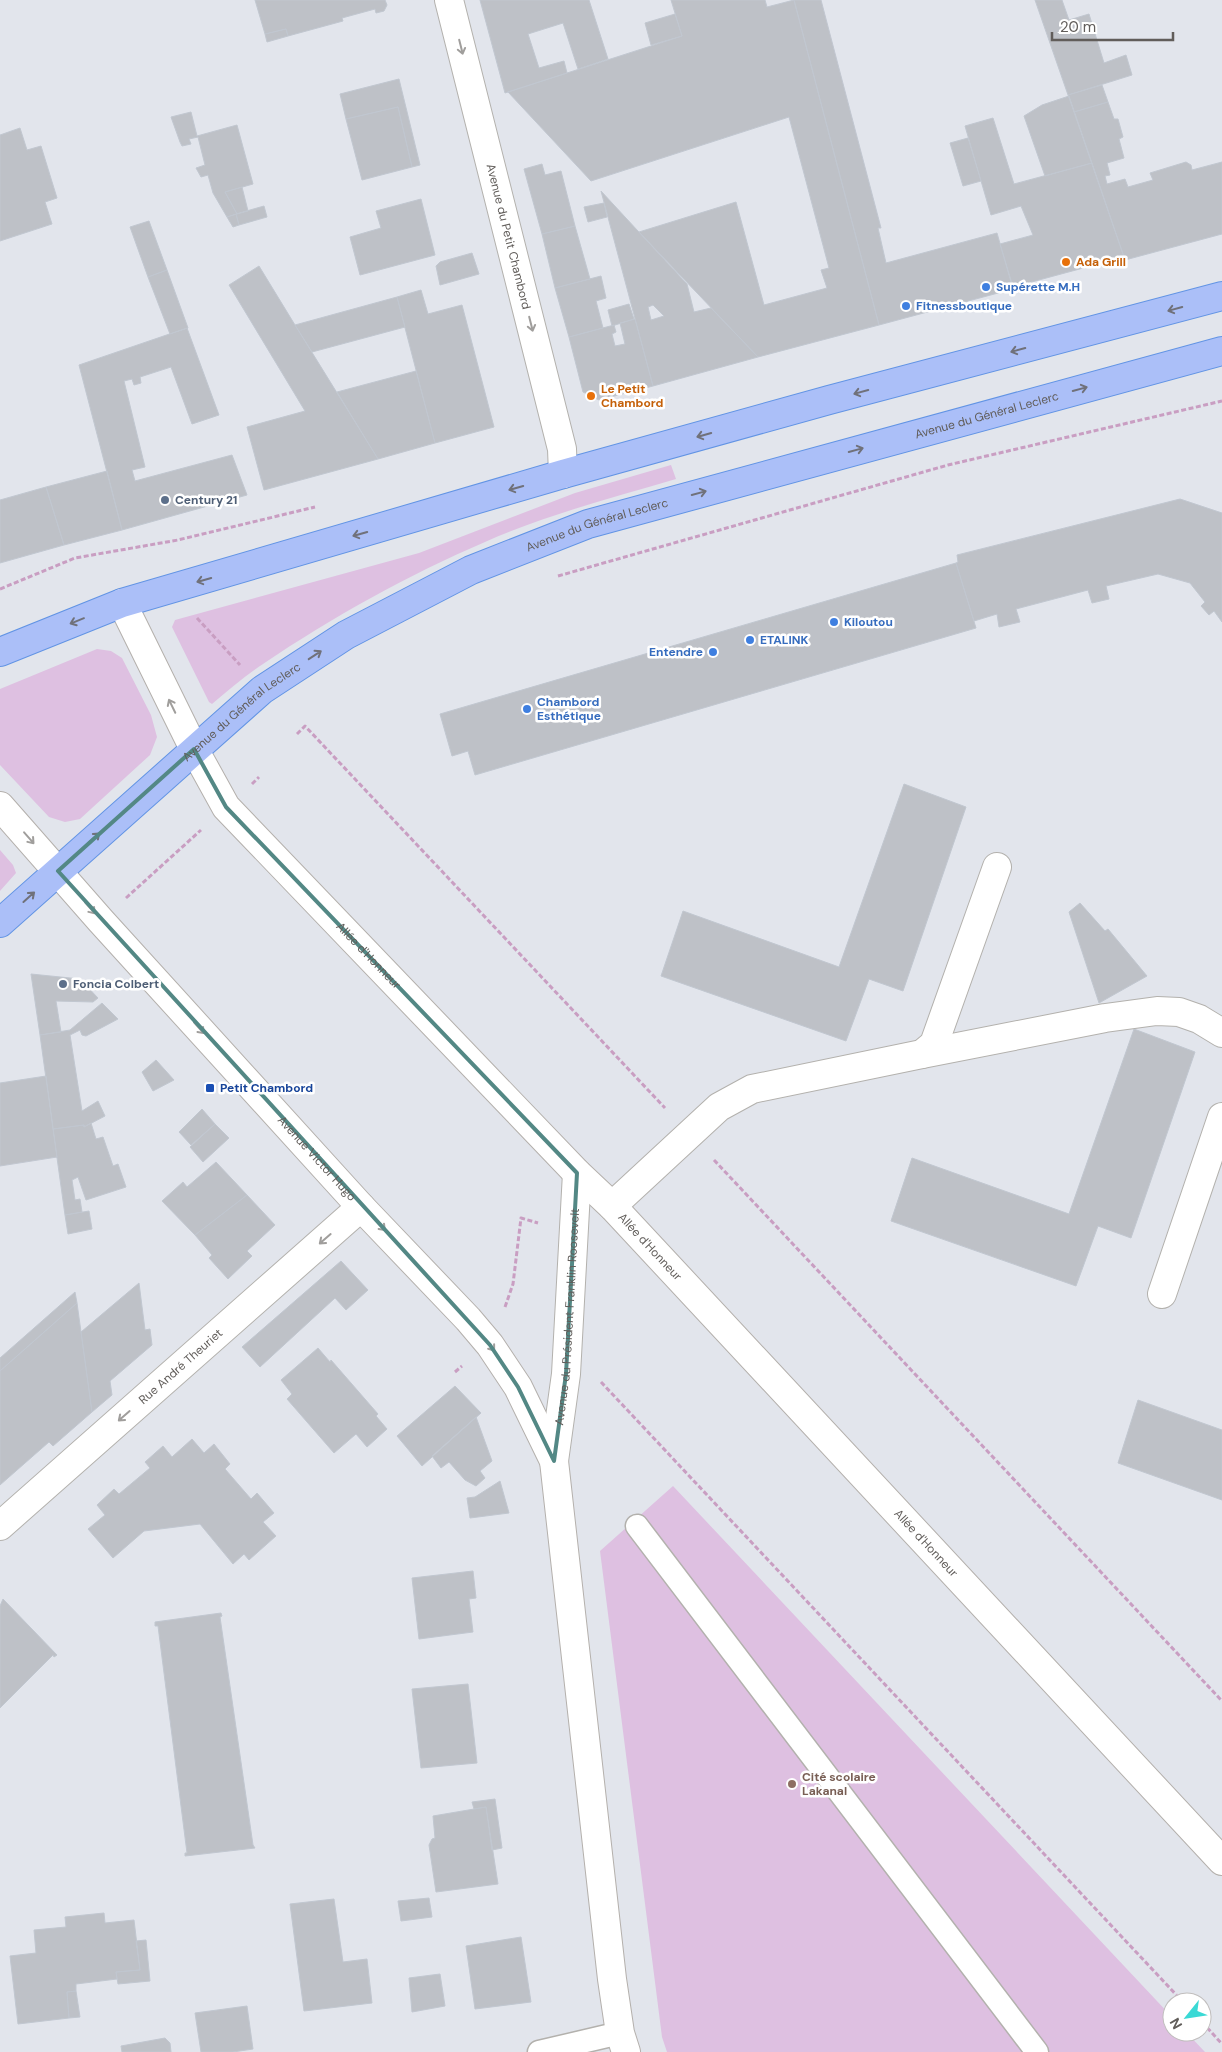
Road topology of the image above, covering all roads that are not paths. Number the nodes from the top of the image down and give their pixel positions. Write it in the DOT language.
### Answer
graph roads {
  1 [pos="450,0"];
  2 [pos="1222,296"];
  3 [pos="1222,351"];
  4 [pos="563,474"];
  5 [pos="122,603"];
  6 [pos="0,652"];
  7 [pos="194,749"];
  8 [pos="0,806"];
  9 [pos="997,867"];
  10 [pos="58,871"];
  11 [pos="0,923"];
  12 [pos="1222,1033"];
  13 [pos="922,1054"];
  14 [pos="1222,1117"];
  15 [pos="577,1173"];
  16 [pos="361,1206"];
  17 [pos="612,1206"];
  18 [pos="1162,1294"];
  19 [pos="554,1461"];
  20 [pos="0,1526"];
  21 [pos="637,1526"];
  22 [pos="1222,1860"];
  23 [pos="623,2042"];
  24 [pos="539,2052"];
  25 [pos="1037,2052"];
  1 -- 4 [label="main road, Avenue du Petit Chambord, one-way"];
  2 -- 4 [label="main road, one-way"];
  7 -- 3 [label="main road, Avenue du Général Leclerc, one-way"];
  4 -- 5 [label="main road, one-way"];
  5 -- 6 [label="main road, one-way"];
  7 -- 5 [label="main road, Allée d'Honneur, one-way"];
  10 -- 7 [label="main road, Avenue du Général Leclerc, one-way"];
  7 -- 15 [label="main road, Allée d'Honneur"];
  8 -- 10 [label="main road, Avenue Victor Hugo, one-way"];
  9 -- 13 [label="main road"];
  11 -- 10 [label="main road, Avenue du Général Leclerc, one-way"];
  10 -- 16 [label="main road, Avenue Victor Hugo, one-way"];
  12 -- 13 [label="main road"];
  13 -- 17 [label="main road"];
  14 -- 18 [label="main road"];
  15 -- 17 [label="main road, Allée d'Honneur"];
  15 -- 19 [label="main road, Avenue du Président Franklin Roosevelt"];
  16 -- 19 [label="main road, Avenue Victor Hugo, one-way"];
  16 -- 20 [label="main road, Rue André Theuriet, one-way"];
  17 -- 22 [label="main road, Allée d'Honneur"];
  19 -- 23 [label="main road"];
  21 -- 25 [label="lane"];
  23 -- 24 [label="lane"];
}
